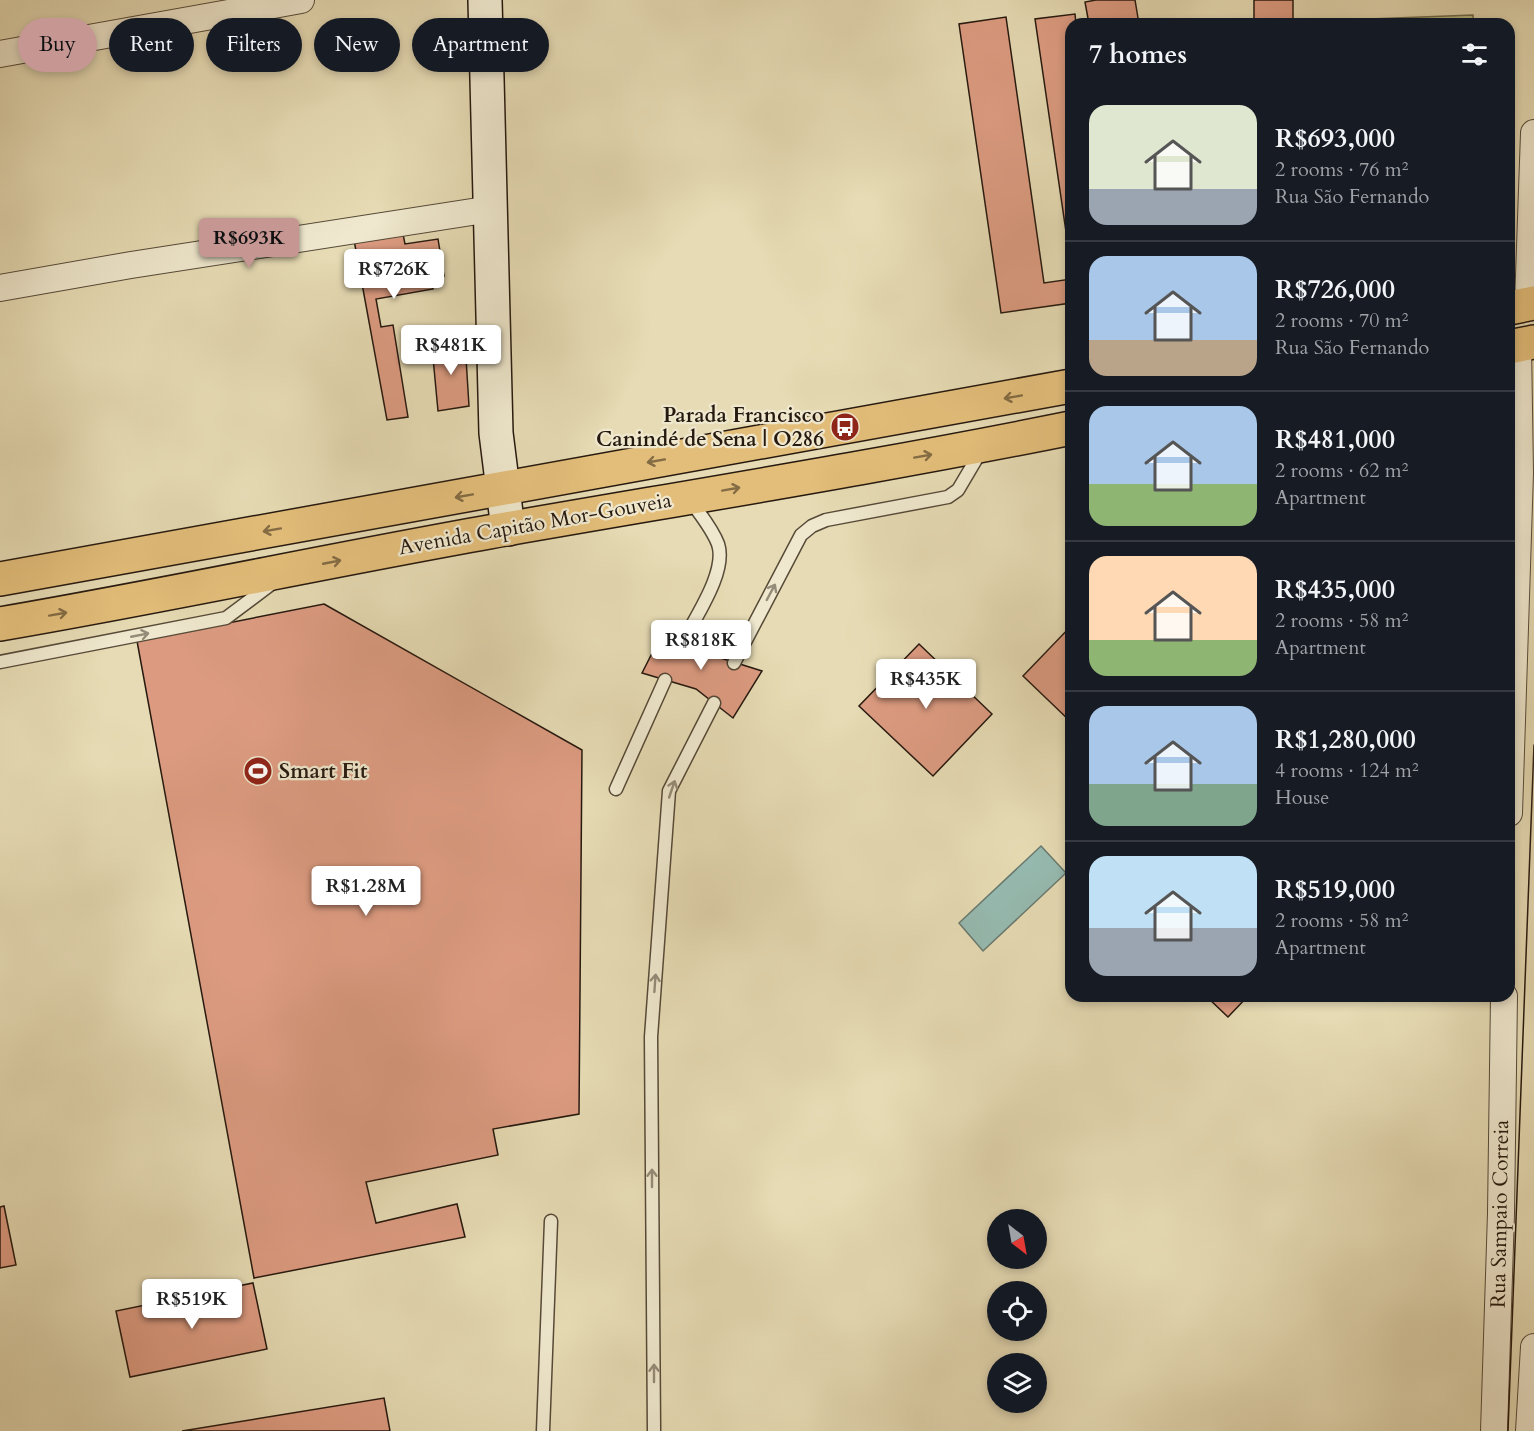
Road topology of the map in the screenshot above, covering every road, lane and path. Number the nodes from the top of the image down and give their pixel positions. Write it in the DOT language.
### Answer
graph roads {
  1 [pos="301,0"];
  2 [pos="485,0"];
  3 [pos="0,54"];
  4 [pos="1534,133"];
  5 [pos="491,209"];
  6 [pos="0,288"];
  7 [pos="1524,305"];
  8 [pos="1520,345"];
  9 [pos="1065,387"];
  10 [pos="1065,429"];
  11 [pos="984,446"];
  12 [pos="501,489"];
  13 [pos="687,496"];
  14 [pos="508,529"];
  15 [pos="289,571"];
  16 [pos="0,579"];
  17 [pos="0,624"];
  18 [pos="1515,634"];
  19 [pos="686,636"];
  20 [pos="0,662"];
  21 [pos="734,663"];
  22 [pos="665,680"];
  23 [pos="714,703"];
  24 [pos="616,789"];
  25 [pos="1504,1002"];
  26 [pos="551,1221"];
  27 [pos="1534,1347"];
  28 [pos="543,1431"];
  29 [pos="654,1431"];
  30 [pos="1494,1431"];
  31 [pos="1529,1431"];
  1 -- 3 [label="street"];
  2 -- 5 [label="main road"];
  4 -- 7 [label="street"];
  5 -- 6 [label="street"];
  5 -- 12 [label="main road"];
  8 -- 18 [label="street"];
  9 -- 12 [label="main road, Avenida Capitão Mor-Gouveia, one-way"];
  10 -- 11 [label="main road, Avenida Capitão Mor-Gouveia"];
  13 -- 11 [label="main road, Avenida Capitão Mor-Gouveia, one-way"];
  21 -- 11 [label="lane, one-way"];
  12 -- 14 [label="main road"];
  12 -- 16 [label="main road, Avenida Capitão Mor-Gouveia, one-way"];
  13 -- 14 [label="main road, Avenida Capitão Mor-Gouveia"];
  13 -- 19 [label="lane"];
  15 -- 14 [label="main road, Avenida Capitão Mor-Gouveia, one-way"];
  17 -- 15 [label="main road, Avenida Capitão Mor-Gouveia, one-way"];
  20 -- 15 [label="lane, one-way"];
  22 -- 24 [label="lane"];
  29 -- 23 [label="lane, one-way"];
  25 -- 30 [label="street, Rua Sampaio Correia"];
  26 -- 28 [label="lane"];
  27 -- 31 [label="street"];
}
